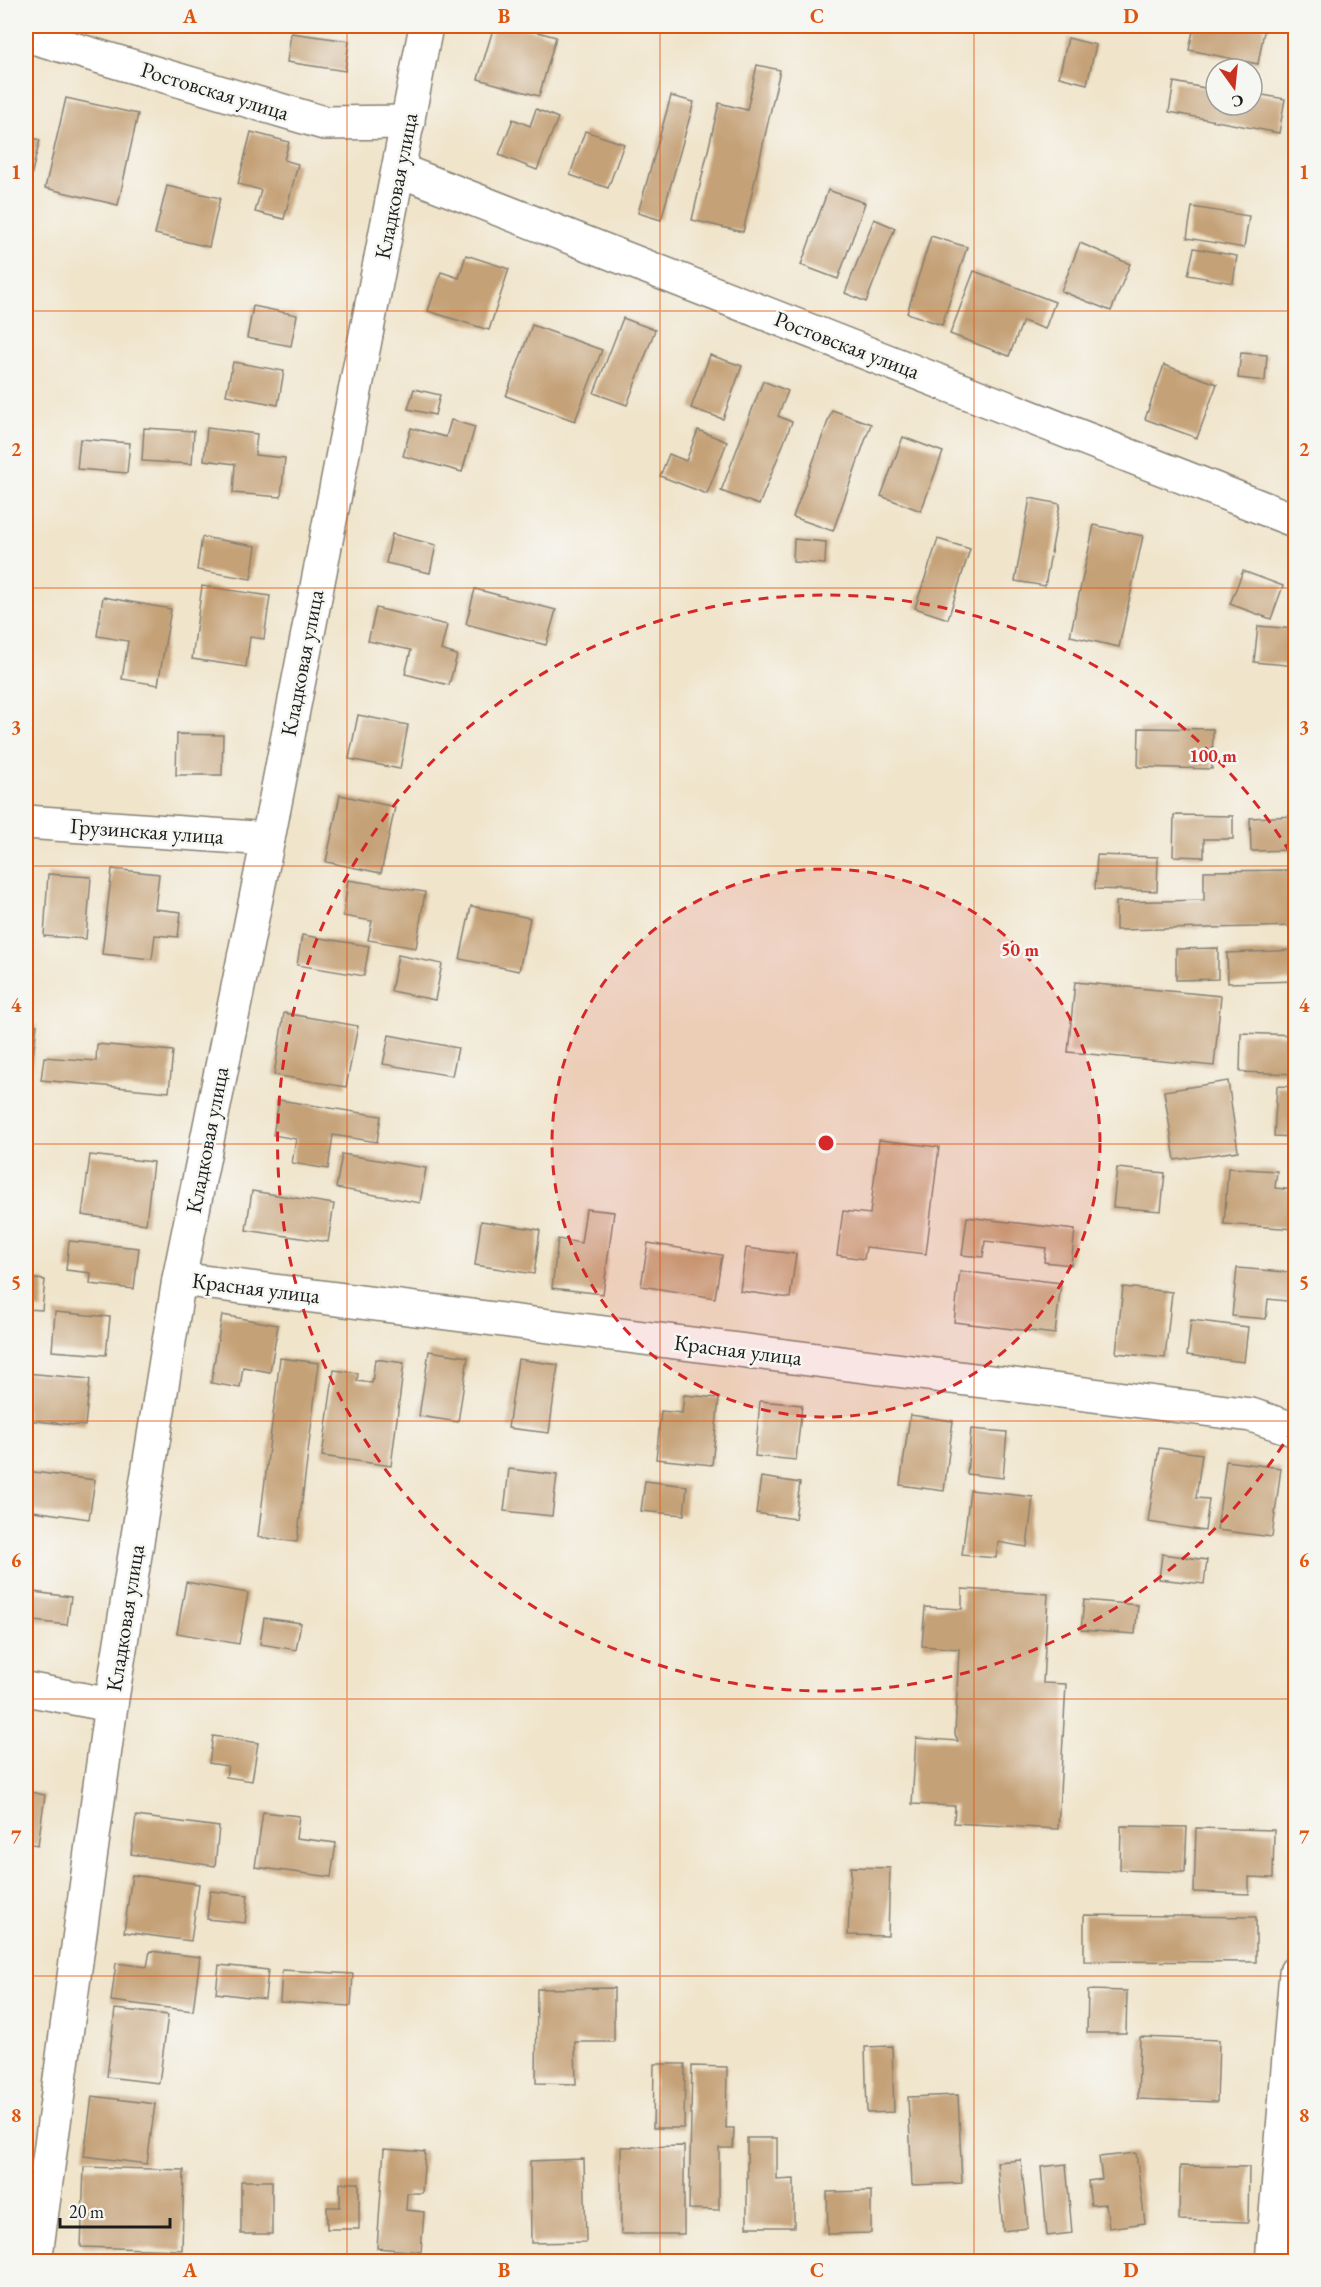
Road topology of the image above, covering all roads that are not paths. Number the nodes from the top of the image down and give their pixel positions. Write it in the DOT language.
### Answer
graph roads {
  1 [pos="426,26"];
  2 [pos="26,35"];
  3 [pos="408,122"];
  4 [pos="399,170"];
  5 [pos="1296,521"];
  6 [pos="26,822"];
  7 [pos="268,839"];
  8 [pos="179,1279"];
  9 [pos="1296,1430"];
  10 [pos="26,1689"];
  11 [pos="111,1704"];
  12 [pos="1296,1972"];
  13 [pos="35,2262"];
  14 [pos="1272,2262"];
  1 -- 3 [label="street, Кладковая улица"];
  2 -- 3 [label="street, Ростовская улица"];
  3 -- 4 [label="street, Кладковая улица"];
  4 -- 5 [label="street, Ростовская улица"];
  4 -- 7 [label="street, Кладковая улица"];
  6 -- 7 [label="street, Грузинская улица"];
  7 -- 8 [label="street, Кладковая улица"];
  8 -- 9 [label="street, Красная улица"];
  8 -- 11 [label="street, Кладковая улица"];
  10 -- 11 [label="street"];
  11 -- 13 [label="street, Кладковая улица"];
  12 -- 14 [label="street"];
}
